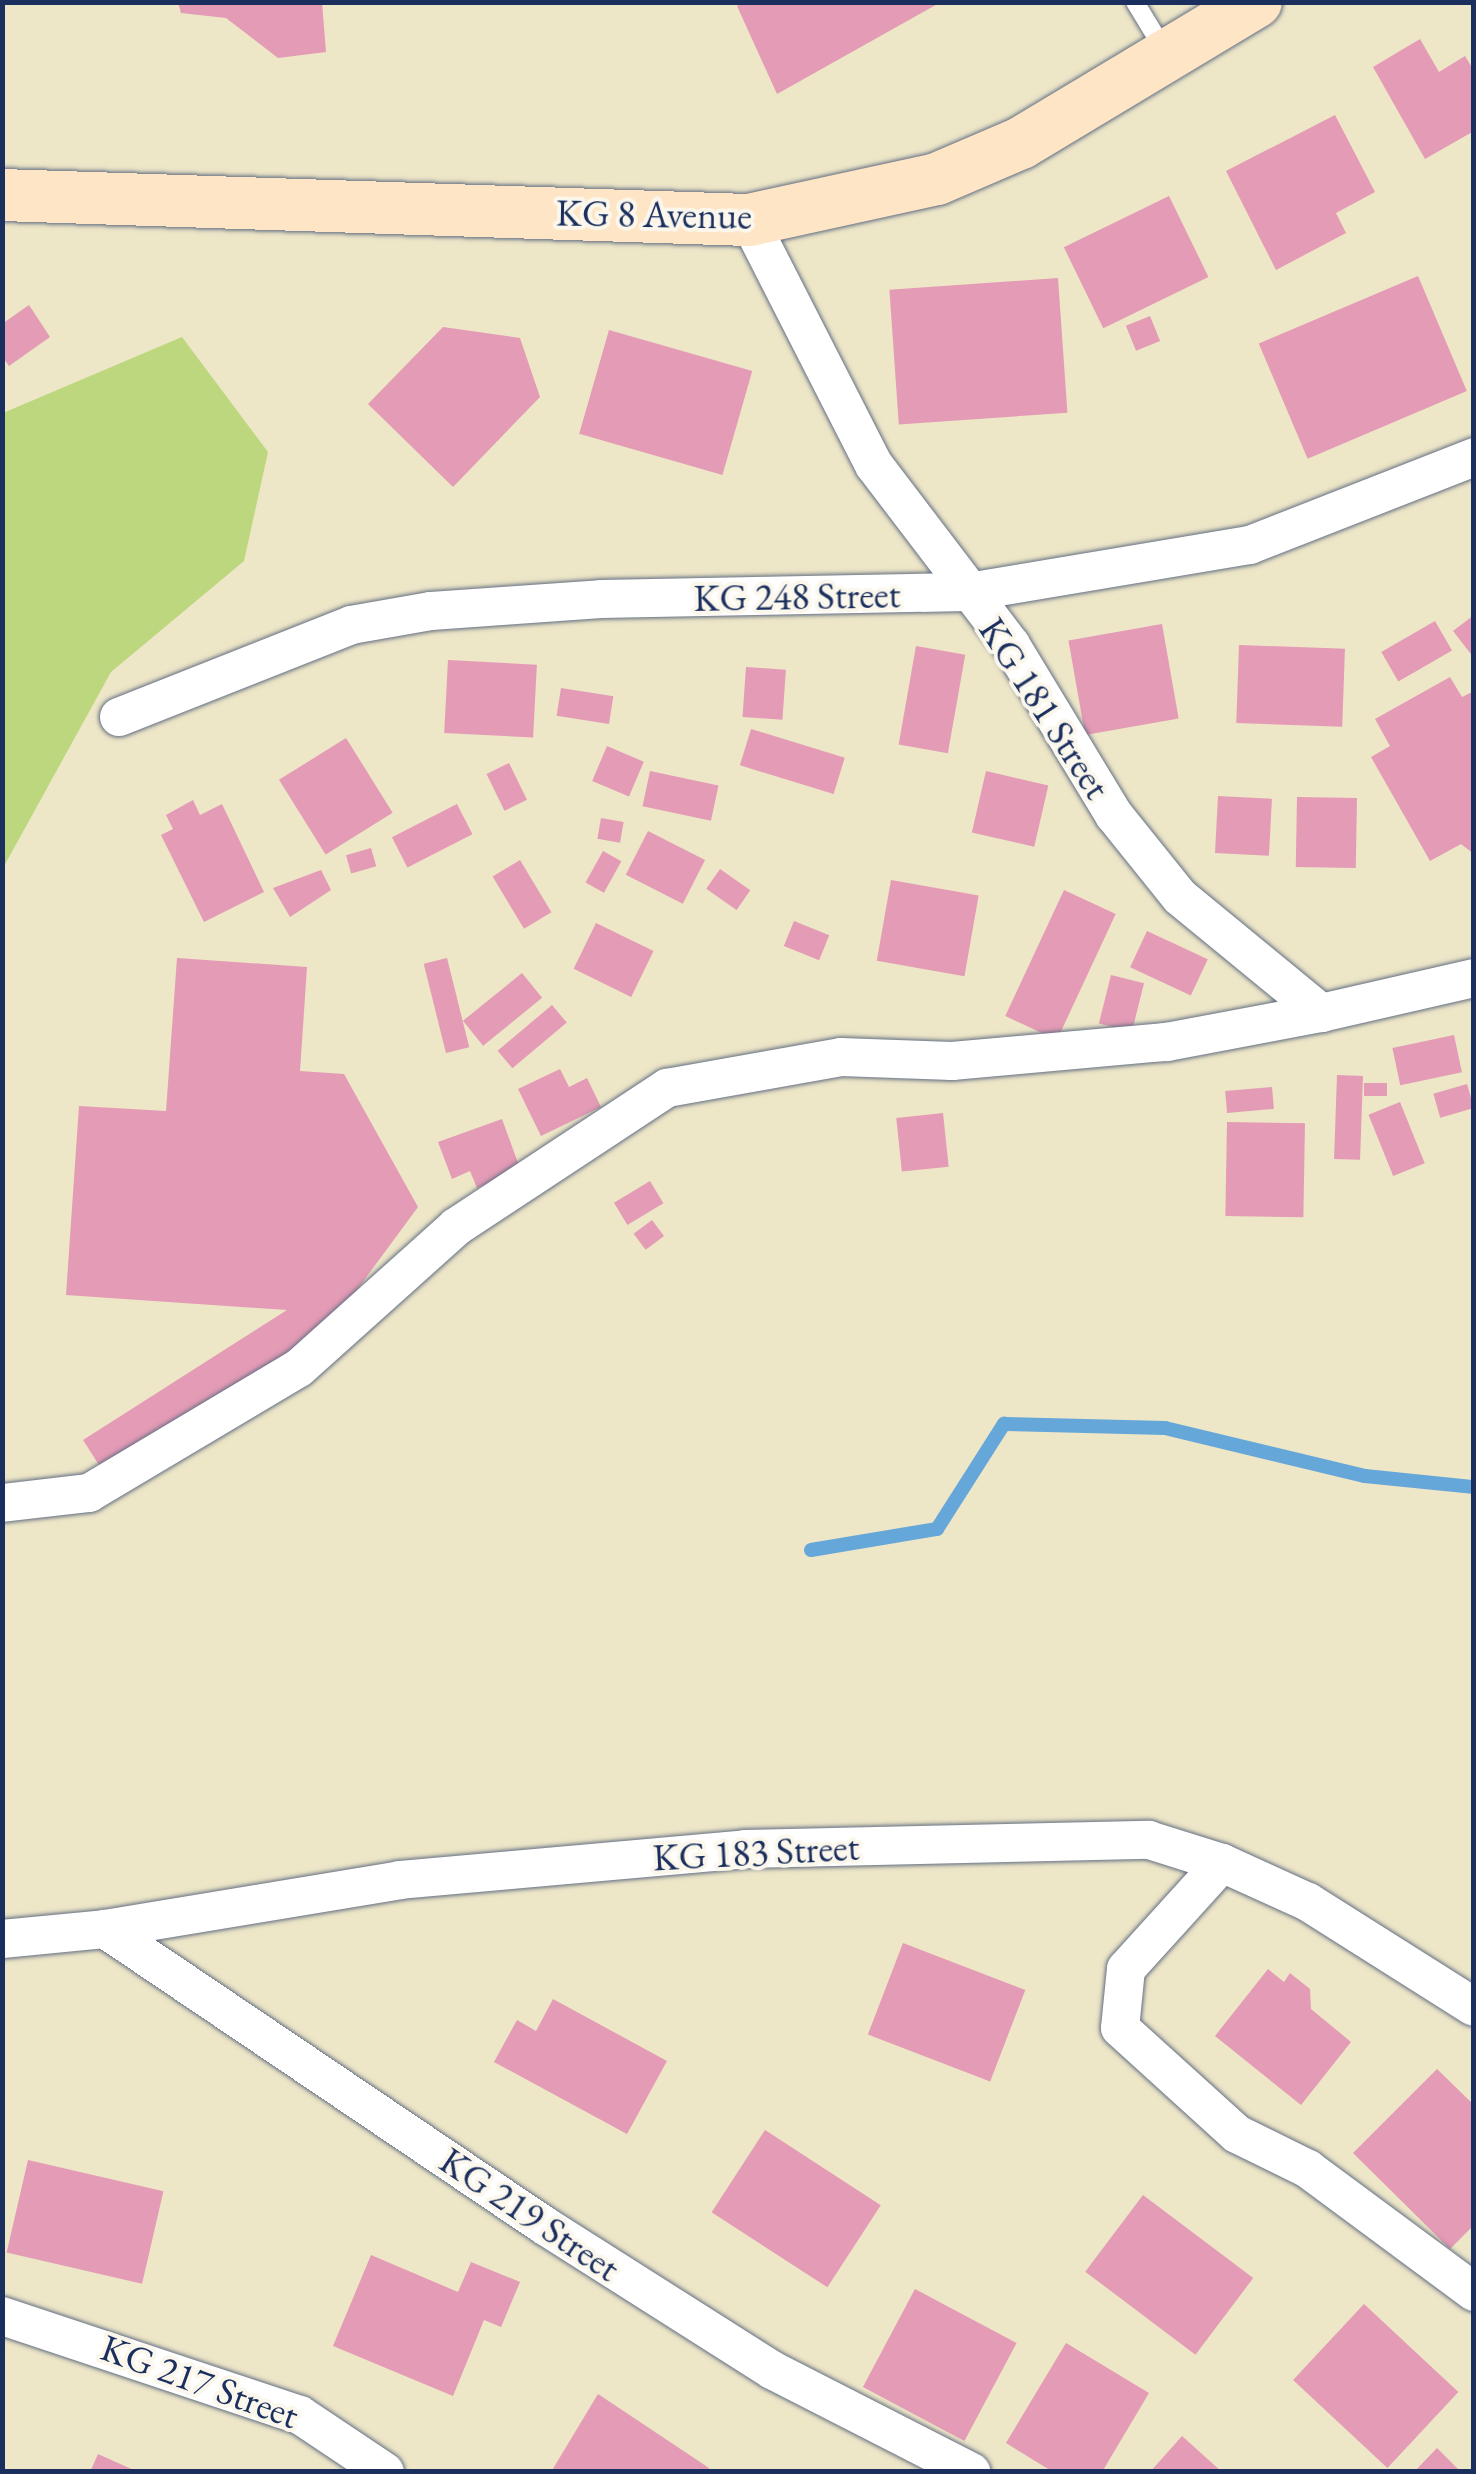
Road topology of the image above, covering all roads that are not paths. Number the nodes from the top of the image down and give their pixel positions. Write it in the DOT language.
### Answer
graph roads {
  1 [pos="1135,2"];
  2 [pos="1256,2"];
  3 [pos="1169,57"];
  4 [pos="2,196"];
  5 [pos="749,220"];
  6 [pos="1474,456"];
  7 [pos="968,592"];
  8 [pos="119,717"];
  9 [pos="1474,978"];
  10 [pos="1321,1014"];
  11 [pos="2,1503"];
  12 [pos="1222,1863"];
  13 [pos="105,1929"];
  14 [pos="2,1939"];
  15 [pos="1474,2007"];
  16 [pos="1474,2292"];
  17 [pos="2,2316"];
  18 [pos="385,2472"];
  19 [pos="971,2472"];
  1 -- 3 [label="lane"];
  2 -- 3 [label="street, KG 8 Avenue"];
  3 -- 5 [label="street, KG 8 Avenue"];
  4 -- 5 [label="street, KG 8 Avenue"];
  5 -- 7 [label="street, KG 181 Street"];
  6 -- 7 [label="street, KG 248 Street"];
  7 -- 8 [label="street, KG 248 Street"];
  7 -- 10 [label="street, KG 181 Street"];
  9 -- 10 [label="street"];
  10 -- 11 [label="street"];
  12 -- 13 [label="street, KG 183 Street"];
  12 -- 15 [label="street, KG 183 Street"];
  12 -- 16 [label="street"];
  13 -- 14 [label="street, KG 183 Street"];
  13 -- 19 [label="street, KG 219 Street"];
  17 -- 18 [label="street, KG 217 Street"];
}
